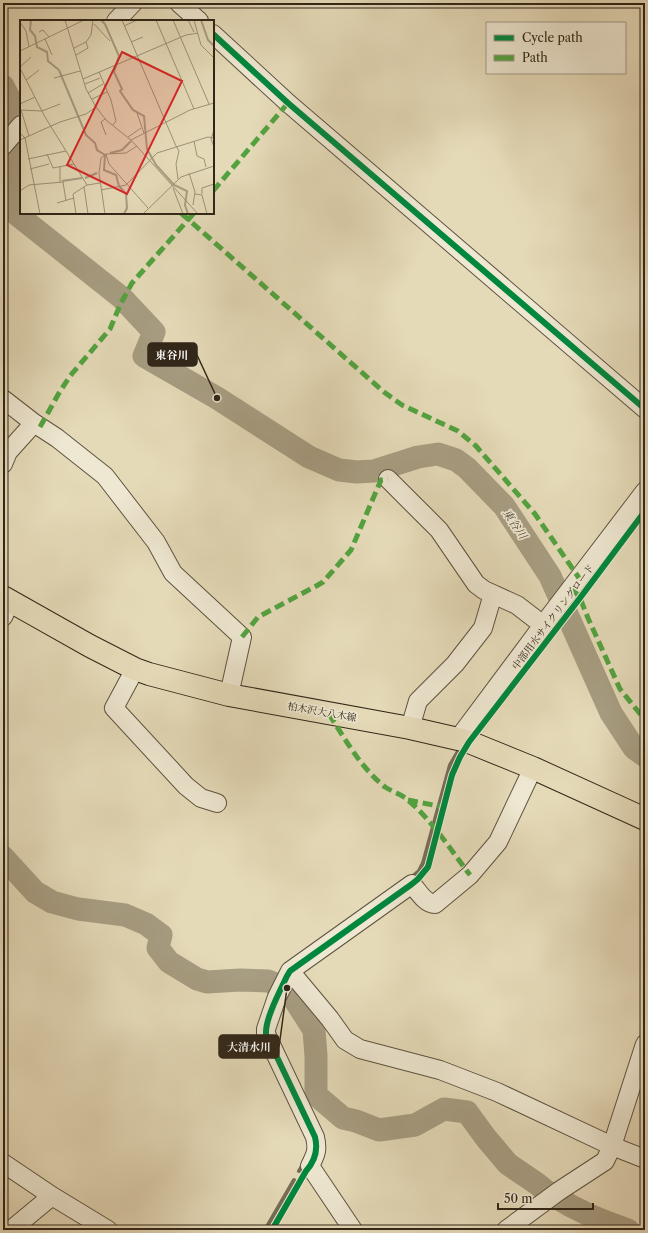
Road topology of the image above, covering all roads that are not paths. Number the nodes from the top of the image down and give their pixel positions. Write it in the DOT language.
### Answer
graph roads {
  1 [pos="133,3"];
  2 [pos="179,3"];
  3 [pos="117,20"];
  4 [pos="198,20"];
  5 [pos="214,35"];
  6 [pos="3,399"];
  7 [pos="645,409"];
  8 [pos="34,423"];
  9 [pos="3,464"];
  10 [pos="388,479"];
  11 [pos="645,491"];
  12 [pos="492,594"];
  13 [pos="5,605"];
  14 [pos="545,622"];
  15 [pos="135,669"];
  16 [pos="229,695"];
  17 [pos="410,728"];
  18 [pos="458,739"];
  19 [pos="533,768"];
  20 [pos="217,803"];
  21 [pos="645,819"];
  22 [pos="288,974"];
  23 [pos="645,1044"];
  24 [pos="612,1146"];
  25 [pos="645,1159"];
  26 [pos="3,1163"];
  27 [pos="52,1196"];
  28 [pos="11,1230"];
  29 [pos="108,1230"];
  30 [pos="353,1230"];
  31 [pos="506,1230"];
  1 -- 3 [label="street"];
  2 -- 4 [label="street"];
  5 -- 7 [label="street"];
  6 -- 8 [label="street"];
  8 -- 9 [label="street"];
  8 -- 16 [label="street"];
  10 -- 12 [label="street"];
  11 -- 14 [label="street"];
  12 -- 14 [label="street"];
  12 -- 17 [label="street"];
  13 -- 15 [label="main road, 柏木沢大八木線"];
  14 -- 18 [label="street"];
  15 -- 16 [label="main road, 柏木沢大八木線"];
  15 -- 20 [label="street"];
  16 -- 17 [label="main road, 柏木沢大八木線"];
  17 -- 18 [label="main road, 柏木沢大八木線"];
  18 -- 19 [label="main road, 柏木沢大八木線"];
  19 -- 21 [label="main road, 柏木沢大八木線"];
  19 -- 22 [label="street"];
  22 -- 24 [label="street"];
  22 -- 30 [label="street"];
  23 -- 24 [label="street"];
  24 -- 25 [label="street"];
  24 -- 31 [label="street"];
  26 -- 27 [label="street"];
  27 -- 28 [label="street"];
  27 -- 29 [label="street"];
}
